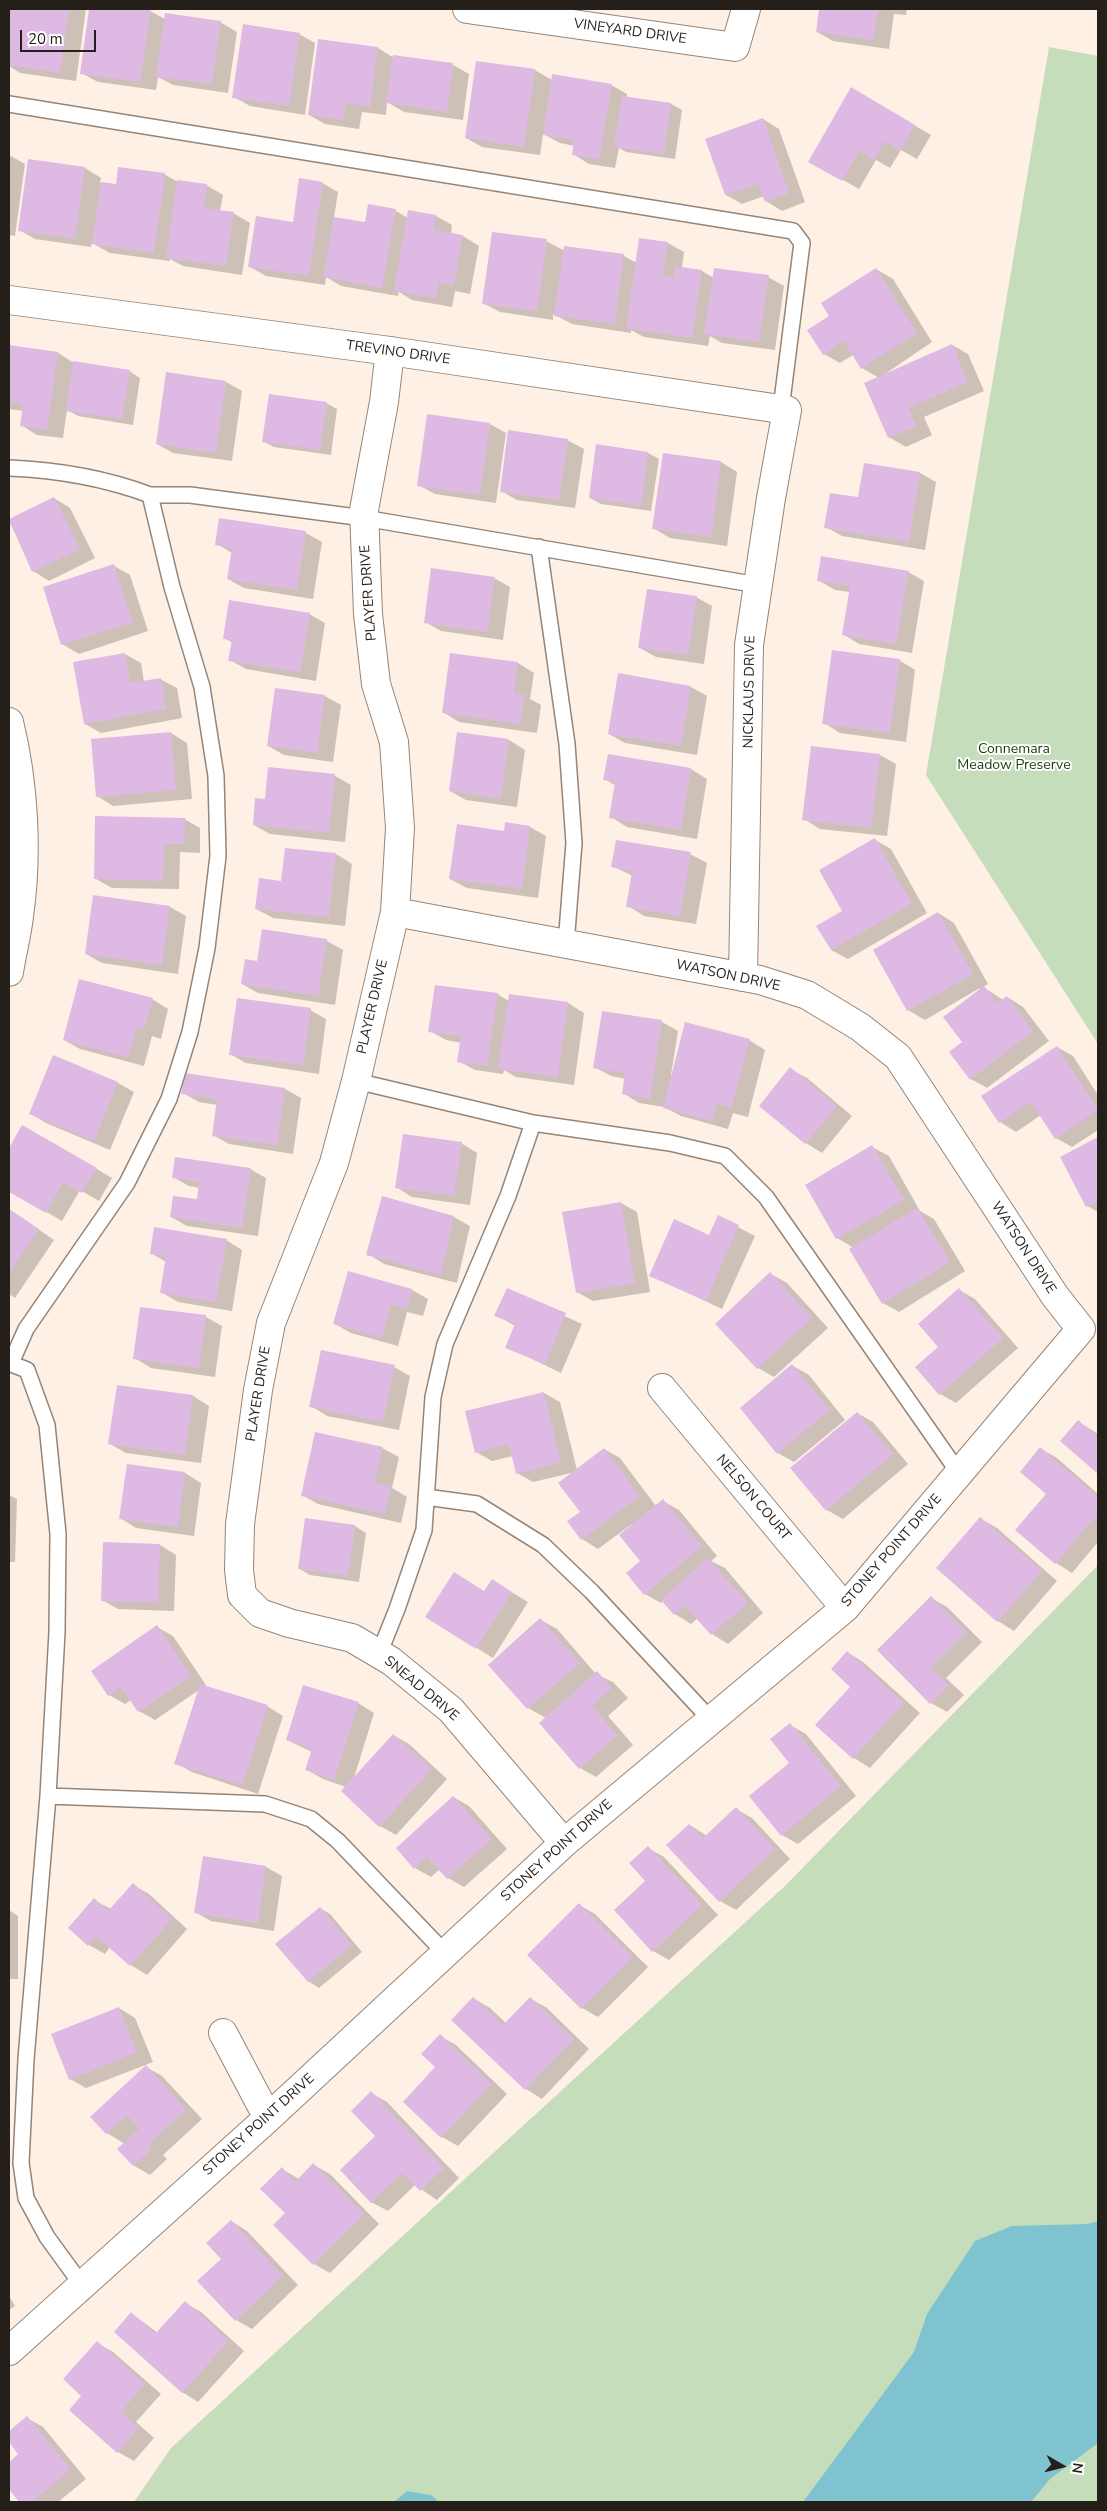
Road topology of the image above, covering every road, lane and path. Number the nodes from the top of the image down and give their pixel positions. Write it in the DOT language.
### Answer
graph roads {
  1 [pos="467,9"];
  2 [pos="746,9"];
  3 [pos="580,17"];
  4 [pos="9,104"];
  5 [pos="9,300"];
  6 [pos="390,351"];
  7 [pos="784,409"];
  8 [pos="9,468"];
  9 [pos="150,495"];
  10 [pos="364,518"];
  11 [pos="539,547"];
  12 [pos="758,585"];
  13 [pos="9,722"];
  14 [pos="395,912"];
  15 [pos="566,944"];
  16 [pos="9,972"];
  17 [pos="743,978"];
  18 [pos="356,1081"];
  19 [pos="533,1123"];
  20 [pos="1081,1329"];
  21 [pos="10,1363"];
  22 [pos="662,1388"];
  23 [pos="959,1473"];
  24 [pos="426,1497"];
  25 [pos="845,1608"];
  26 [pos="289,1623"];
  27 [pos="379,1654"];
  28 [pos="711,1720"];
  29 [pos="48,1796"];
  30 [pos="564,1843"];
  31 [pos="445,1953"];
  32 [pos="223,2033"];
  33 [pos="268,2118"];
  34 [pos="82,2285"];
  35 [pos="9,2351"];
  1 -- 3 [label="street, VINEYARD DRIVE"];
  2 -- 3 [label="street, VINEYARD DRIVE"];
  4 -- 7 [label="lane"];
  5 -- 6 [label="street, TREVINO DRIVE"];
  6 -- 7 [label="street, TREVINO DRIVE"];
  6 -- 10 [label="street, PLAYER DRIVE"];
  7 -- 12 [label="street, NICKLAUS DRIVE"];
  8 -- 9 [label="lane"];
  9 -- 10 [label="lane"];
  9 -- 21 [label="lane"];
  10 -- 11 [label="lane"];
  10 -- 14 [label="street, PLAYER DRIVE"];
  11 -- 12 [label="lane"];
  11 -- 15 [label="lane"];
  12 -- 17 [label="street, NICKLAUS DRIVE"];
  13 -- 16 [label="street"];
  14 -- 15 [label="street, WATSON DRIVE"];
  14 -- 18 [label="street, PLAYER DRIVE"];
  15 -- 17 [label="street, WATSON DRIVE"];
  17 -- 20 [label="street, WATSON DRIVE"];
  18 -- 19 [label="lane"];
  18 -- 26 [label="street, PLAYER DRIVE"];
  19 -- 23 [label="lane"];
  19 -- 24 [label="lane"];
  20 -- 23 [label="street, STONEY POINT DRIVE"];
  21 -- 29 [label="lane"];
  22 -- 25 [label="street, NELSON COURT"];
  23 -- 25 [label="street, STONEY POINT DRIVE"];
  24 -- 27 [label="lane"];
  24 -- 28 [label="lane"];
  25 -- 28 [label="street, STONEY POINT DRIVE"];
  26 -- 27 [label="street, SNEAD DRIVE"];
  27 -- 30 [label="street, SNEAD DRIVE"];
  28 -- 30 [label="street, STONEY POINT DRIVE"];
  29 -- 31 [label="lane"];
  29 -- 34 [label="lane"];
  30 -- 31 [label="street, STONEY POINT DRIVE"];
  31 -- 33 [label="street, STONEY POINT DRIVE"];
  32 -- 33 [label="street"];
  33 -- 34 [label="street, STONEY POINT DRIVE"];
  34 -- 35 [label="street, STONEY POINT DRIVE"];
}
